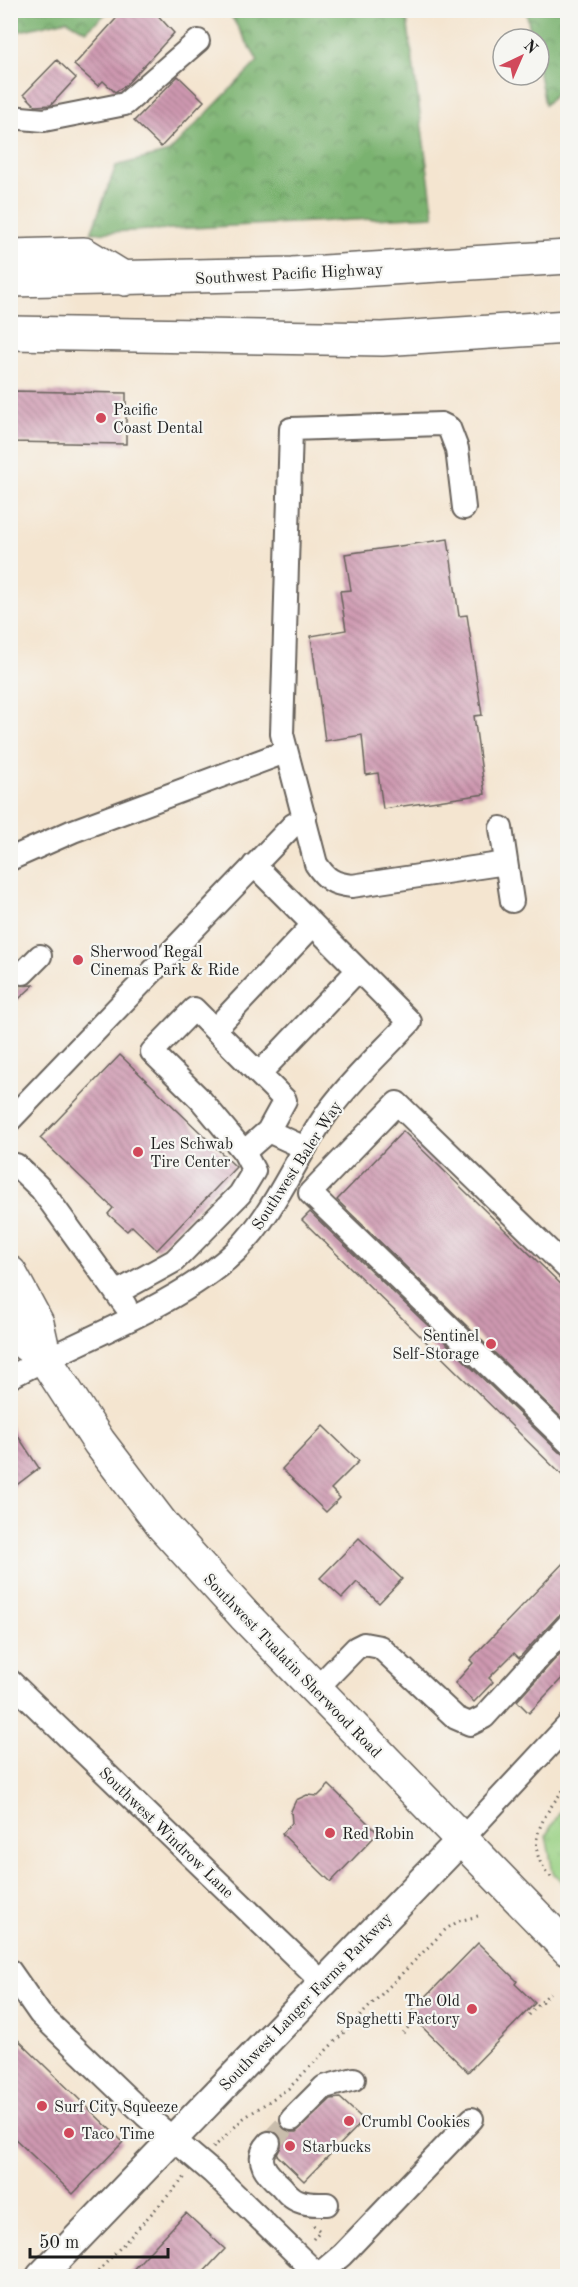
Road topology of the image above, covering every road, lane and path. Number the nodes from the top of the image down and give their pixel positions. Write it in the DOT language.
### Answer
graph roads {
  1 [pos="198,41"];
  2 [pos="10,117"];
  3 [pos="10,256"];
  4 [pos="567,257"];
  5 [pos="125,279"];
  6 [pos="10,280"];
  7 [pos="567,327"];
  8 [pos="10,333"];
  9 [pos="464,508"];
  10 [pos="285,752"];
  11 [pos="305,818"];
  12 [pos="501,828"];
  13 [pos="10,859"];
  14 [pos="506,863"];
  15 [pos="254,865"];
  16 [pos="512,901"];
  17 [pos="313,925"];
  18 [pos="40,956"];
  19 [pos="358,970"];
  20 [pos="23,973"];
  21 [pos="214,1029"];
  22 [pos="259,1074"];
  23 [pos="10,1120"];
  24 [pos="268,1131"];
  25 [pos="305,1148"];
  26 [pos="244,1152"];
  27 [pos="16,1165"];
  28 [pos="567,1269"];
  29 [pos="10,1273"];
  30 [pos="116,1293"];
  31 [pos="133,1316"];
  32 [pos="10,1332"];
  33 [pos="45,1359"];
  34 [pos="10,1377"];
  35 [pos="567,1442"];
  36 [pos="567,1625"];
  37 [pos="10,1682"];
  38 [pos="316,1689"];
  39 [pos="567,1725"];
  40 [pos="567,1784"];
  41 [pos="462,1839"];
  42 [pos="550,1877"];
  43 [pos="478,1916"];
  44 [pos="567,1949"];
  45 [pos="10,1971"];
  46 [pos="323,1983"];
  47 [pos="550,1993"];
  48 [pos="529,2015"];
  49 [pos="415,2019"];
  50 [pos="403,2033"];
  51 [pos="354,2079"];
  52 [pos="292,2119"];
  53 [pos="472,2120"];
  54 [pos="173,2139"];
  55 [pos="269,2143"];
  56 [pos="200,2161"];
  57 [pos="327,2204"];
  58 [pos="318,2276"];
  59 [pos="41,2277"];
  60 [pos="94,2277"];
  1 -- 2 [label="street"];
  3 -- 5 [label="highway"];
  4 -- 5 [label="highway, Southwest Pacific Highway"];
  5 -- 6 [label="highway, Southwest Pacific Highway"];
  7 -- 8 [label="highway"];
  9 -- 10 [label="street"];
  10 -- 11 [label="street"];
  10 -- 13 [label="street"];
  11 -- 14 [label="street"];
  11 -- 15 [label="street"];
  12 -- 14 [label="street"];
  14 -- 16 [label="street"];
  15 -- 17 [label="street"];
  15 -- 23 [label="street"];
  17 -- 19 [label="street"];
  17 -- 21 [label="street"];
  18 -- 20 [label="street"];
  19 -- 22 [label="street"];
  19 -- 25 [label="street, Southwest Baler Way"];
  21 -- 22 [label="street"];
  21 -- 26 [label="street"];
  22 -- 24 [label="street"];
  24 -- 25 [label="street"];
  24 -- 26 [label="street"];
  25 -- 31 [label="street, Southwest Baler Way"];
  26 -- 30 [label="street"];
  27 -- 30 [label="street"];
  28 -- 35 [label="street"];
  29 -- 33 [label="highway, Southwest Tualatin Sherwood Road"];
  30 -- 31 [label="street"];
  31 -- 33 [label="street, Southwest Baler Way"];
  32 -- 33 [label="highway, Southwest Tualatin Sherwood Road"];
  33 -- 34 [label="street, Southwest Baler Way"];
  33 -- 38 [label="highway, Southwest Tualatin Sherwood Road"];
  36 -- 38 [label="street"];
  37 -- 46 [label="street, Southwest Windrow Lane"];
  38 -- 41 [label="highway, Southwest Tualatin Sherwood Road"];
  39 -- 41 [label="street, Southwest Langer Farms Parkway"];
  40 -- 42 [label="path"];
  41 -- 44 [label="highway, Southwest Tualatin Sherwood Road"];
  41 -- 46 [label="main road, Southwest Langer Farms Parkway"];
  43 -- 56 [label="path"];
  45 -- 54 [label="street"];
  46 -- 54 [label="main road, Southwest Langer Farms Parkway"];
  47 -- 48 [label="path"];
  49 -- 50 [label="path"];
  51 -- 52 [label="street"];
  53 -- 58 [label="street"];
  54 -- 56 [label="street"];
  54 -- 59 [label="main road, Southwest Langer Farms Parkway"];
  55 -- 57 [label="street"];
  56 -- 58 [label="street"];
  56 -- 60 [label="path"];
}
